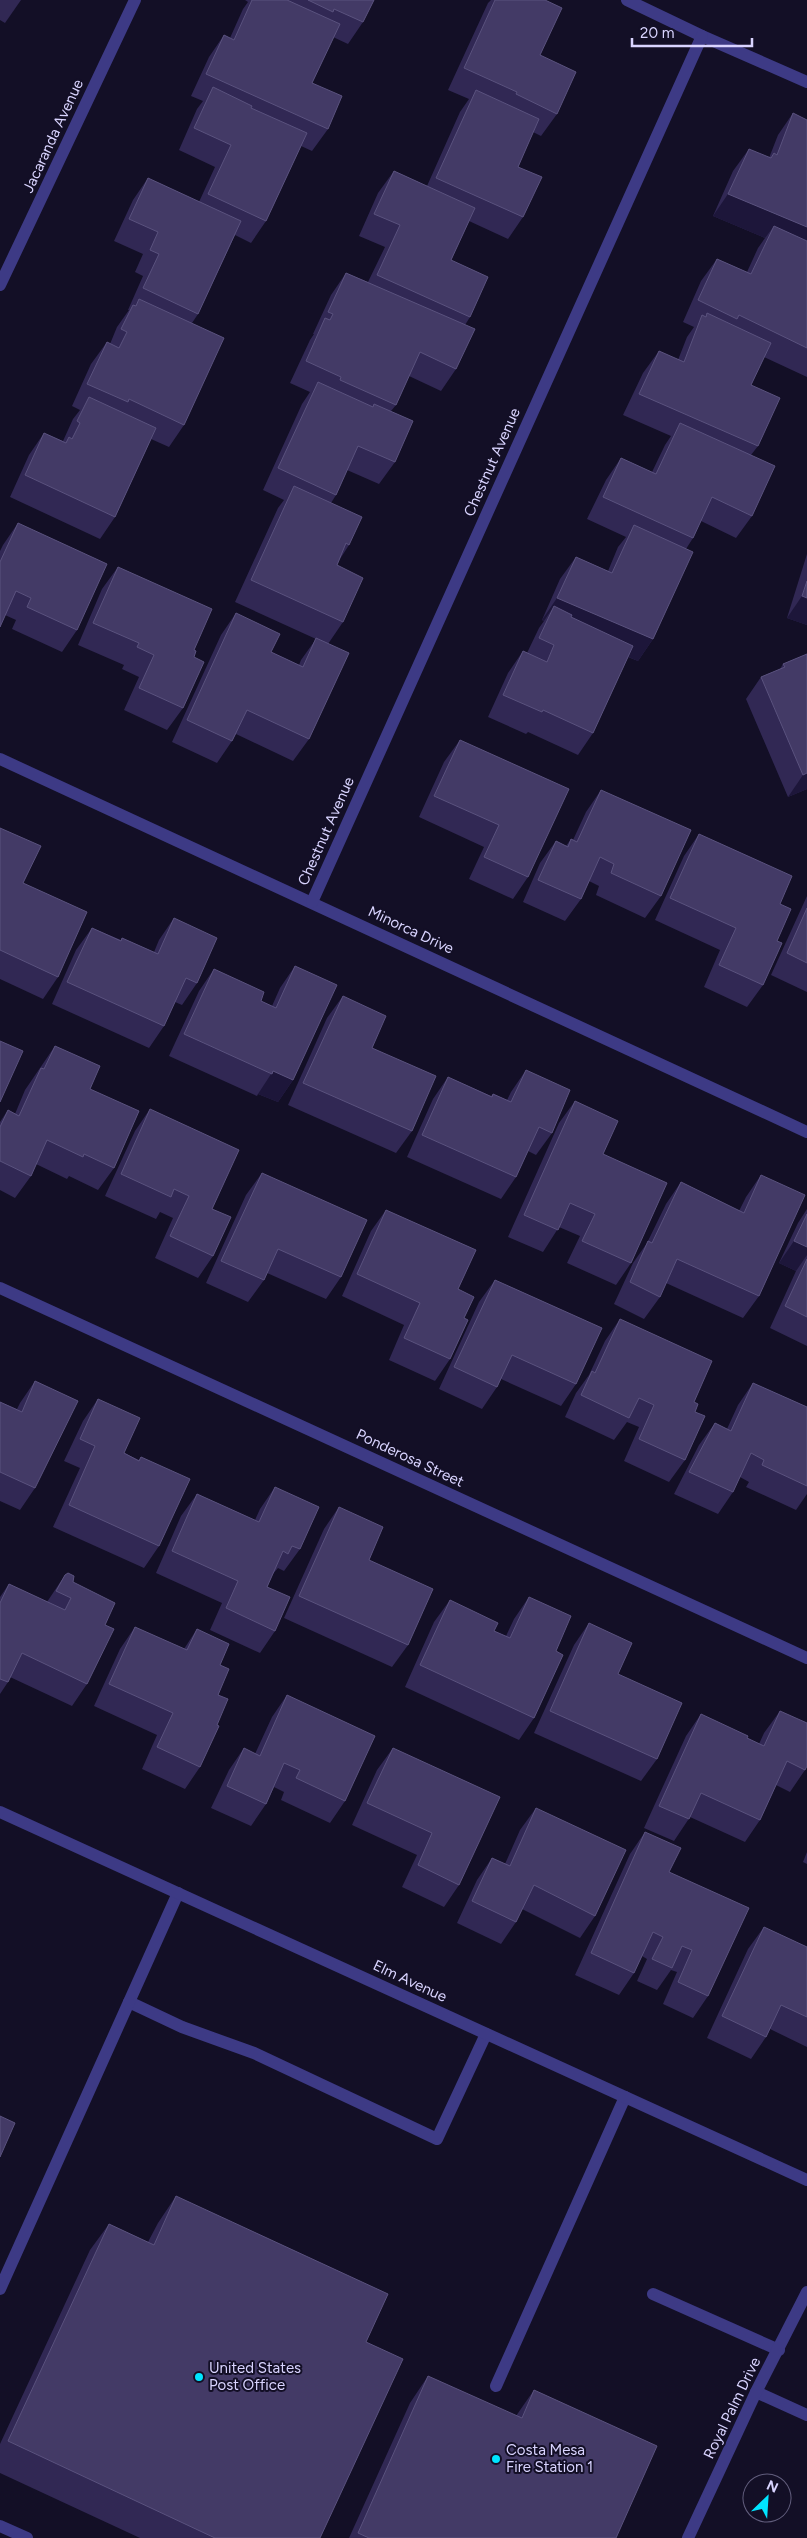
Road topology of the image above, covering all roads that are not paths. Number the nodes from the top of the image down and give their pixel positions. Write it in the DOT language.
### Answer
graph roads {
  1 [pos="135,0"];
  2 [pos="627,0"];
  3 [pos="702,36"];
  4 [pos="807,82"];
  5 [pos="0,285"];
  6 [pos="0,759"];
  7 [pos="312,902"];
  8 [pos="807,1132"];
  9 [pos="0,1288"];
  10 [pos="807,1658"];
  11 [pos="0,1812"];
  12 [pos="178,1893"];
  13 [pos="129,2002"];
  14 [pos="486,2034"];
  15 [pos="625,2097"];
  16 [pos="807,2180"];
  17 [pos="0,2289"];
  18 [pos="807,2292"];
  19 [pos="653,2294"];
  20 [pos="779,2350"];
  21 [pos="496,2386"];
  22 [pos="756,2392"];
  23 [pos="807,2415"];
  24 [pos="0,2526"];
  25 [pos="27,2538"];
  26 [pos="688,2538"];
  1 -- 5 [label="street, Jacaranda Avenue"];
  2 -- 3 [label="street"];
  3 -- 4 [label="street"];
  3 -- 7 [label="street, Chestnut Avenue"];
  6 -- 7 [label="street, Minorca Drive"];
  7 -- 8 [label="street, Minorca Drive"];
  9 -- 10 [label="street, Ponderosa Street"];
  11 -- 12 [label="street, Elm Avenue"];
  12 -- 13 [label="street"];
  12 -- 14 [label="street, Elm Avenue"];
  13 -- 14 [label="street"];
  13 -- 17 [label="street"];
  14 -- 15 [label="street, Elm Avenue"];
  15 -- 16 [label="street, Elm Avenue"];
  15 -- 21 [label="street"];
  18 -- 20 [label="street, Royal Palm Drive"];
  19 -- 20 [label="street"];
  20 -- 22 [label="street, Royal Palm Drive"];
  22 -- 23 [label="street"];
  22 -- 26 [label="street, Royal Palm Drive"];
  24 -- 25 [label="street"];
}
